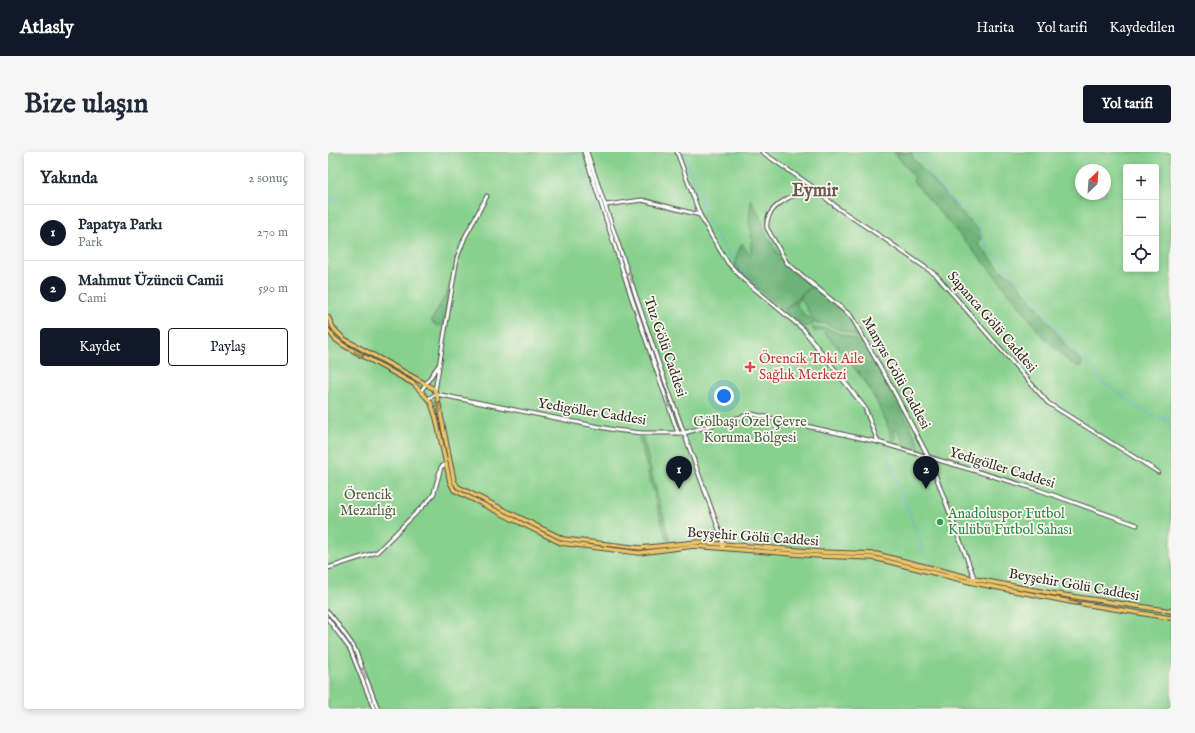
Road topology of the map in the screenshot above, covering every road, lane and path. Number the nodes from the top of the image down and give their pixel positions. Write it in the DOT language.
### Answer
graph roads {
  1 [pos="584,152"];
  2 [pos="588,152"];
  3 [pos="677,152"];
  4 [pos="762,152"];
  5 [pos="810,185"];
  6 [pos="810,192"];
  7 [pos="487,196"];
  8 [pos="823,196"];
  9 [pos="602,205"];
  10 [pos="606,205"];
  11 [pos="700,215"];
  12 [pos="328,317"];
  13 [pos="328,330"];
  14 [pos="439,364"];
  15 [pos="426,384"];
  16 [pos="421,391"];
  17 [pos="435,393"];
  18 [pos="428,399"];
  19 [pos="678,433"];
  20 [pos="684,433"];
  21 [pos="878,442"];
  22 [pos="447,458"];
  23 [pos="929,458"];
  24 [pos="446,464"];
  25 [pos="449,469"];
  26 [pos="1158,472"];
  27 [pos="458,486"];
  28 [pos="454,490"];
  29 [pos="1137,525"];
  30 [pos="546,534"];
  31 [pos="723,546"];
  32 [pos="328,568"];
  33 [pos="974,581"];
  34 [pos="1171,611"];
  35 [pos="328,612"];
  36 [pos="1171,618"];
  37 [pos="328,619"];
  38 [pos="374,709"];
  39 [pos="378,709"];
  1 -- 9 [label="street, Tuz Gölü Caddesi"];
  2 -- 10 [label="street, Tuz Gölü Caddesi"];
  3 -- 11 [label="street"];
  4 -- 5 [label="street, Sapanca Gölü Caddesi"];
  5 -- 6 [label="street"];
  5 -- 8 [label="street, Sapanca Gölü Caddesi"];
  6 -- 8 [label="street"];
  6 -- 23 [label="street, Manyas Gölü Caddesi"];
  7 -- 14 [label="street"];
  8 -- 26 [label="street, Sapanca Gölü Caddesi"];
  9 -- 10 [label="street"];
  9 -- 19 [label="street, Tuz Gölü Caddesi, one-way"];
  10 -- 11 [label="street"];
  20 -- 10 [label="street, Tuz Gölü Caddesi, one-way"];
  11 -- 21 [label="street"];
  12 -- 15 [label="main road"];
  13 -- 16 [label="main road, one-way"];
  14 -- 15 [label="street"];
  14 -- 17 [label="street"];
  15 -- 16 [label="street"];
  15 -- 17 [label="main road"];
  16 -- 18 [label="main road"];
  17 -- 18 [label="street"];
  17 -- 19 [label="street, Yedigöller Caddesi"];
  22 -- 17 [label="main road, one-way"];
  18 -- 22 [label="main road"];
  19 -- 20 [label="street, Yedigöller Caddesi"];
  20 -- 21 [label="street, Yedigöller Caddesi"];
  20 -- 31 [label="street, Tuz Gölü Caddesi"];
  21 -- 23 [label="street, Yedigöller Caddesi"];
  22 -- 24 [label="main road"];
  22 -- 25 [label="main road"];
  23 -- 29 [label="street, Yedigöller Caddesi"];
  23 -- 33 [label="street, Manyas Gölü Caddesi"];
  24 -- 25 [label="main road"];
  24 -- 32 [label="street"];
  25 -- 27 [label="main road"];
  25 -- 28 [label="main road"];
  27 -- 28 [label="main road"];
  27 -- 30 [label="main road, Beyşehir Gölü Caddesi"];
  28 -- 30 [label="main road"];
  30 -- 31 [label="main road, Beyşehir Gölü Caddesi"];
  31 -- 33 [label="main road, Beyşehir Gölü Caddesi"];
  33 -- 34 [label="main road, Beyşehir Gölü Caddesi"];
  33 -- 36 [label="main road, one-way"];
  39 -- 35 [label="street, one-way"];
  37 -- 38 [label="street"];
}
